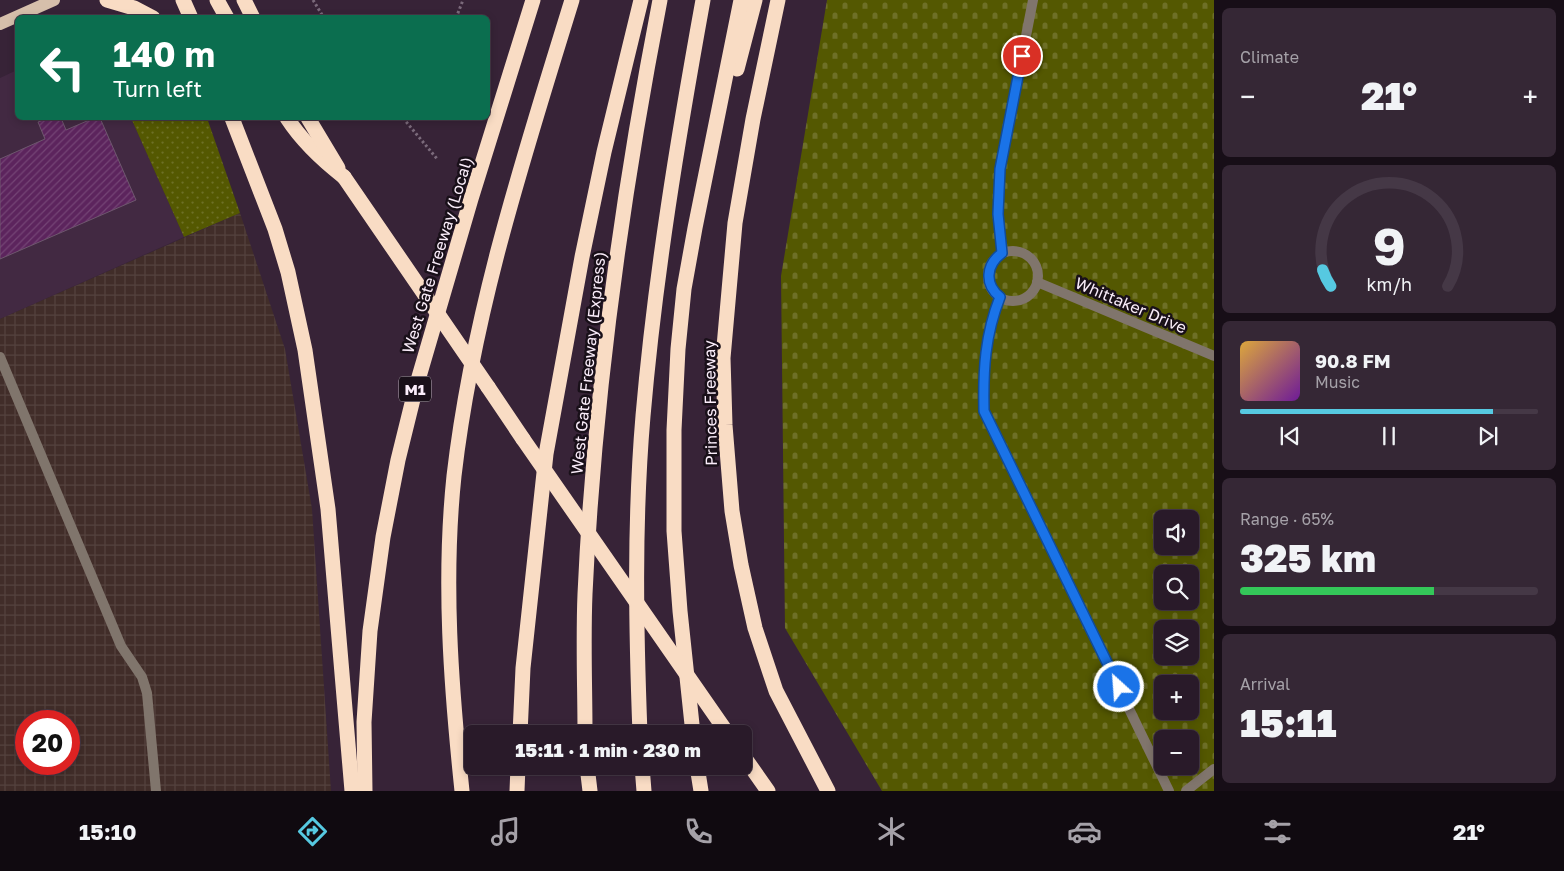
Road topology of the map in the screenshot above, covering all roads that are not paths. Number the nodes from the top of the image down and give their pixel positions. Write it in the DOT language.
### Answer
graph roads {
  1 [pos="54,0"];
  2 [pos="107,0"];
  3 [pos="182,0"];
  4 [pos="217,0"];
  5 [pos="244,0"];
  6 [pos="533,0"];
  7 [pos="572,0"];
  8 [pos="641,0"];
  9 [pos="660,0"];
  10 [pos="703,0"];
  11 [pos="741,0"];
  12 [pos="755,0"];
  13 [pos="778,0"];
  14 [pos="1033,0"];
  15 [pos="20,15"];
  16 [pos="147,15"];
  17 [pos="190,15"];
  18 [pos="225,15"];
  19 [pos="252,15"];
  20 [pos="15,17"];
  21 [pos="0,24"];
  22 [pos="233,120"];
  23 [pos="288,120"];
  24 [pos="309,120"];
  25 [pos="344,177"];
  26 [pos="695,228"];
  27 [pos="1002,253"];
  28 [pos="1037,282"];
  29 [pos="1000,297"];
  30 [pos="1214,356"];
  31 [pos="0,357"];
  32 [pos="520,725"];
  33 [pos="585,725"];
  34 [pos="640,725"];
  35 [pos="692,725"];
  36 [pos="722,725"];
  37 [pos="752,768"];
  38 [pos="1214,769"];
  39 [pos="518,775"];
  40 [pos="588,775"];
  41 [pos="643,775"];
  42 [pos="698,775"];
  43 [pos="156,791"];
  44 [pos="352,791"];
  45 [pos="365,791"];
  46 [pos="462,791"];
  47 [pos="517,791"];
  48 [pos="590,791"];
  49 [pos="644,791"];
  50 [pos="701,791"];
  51 [pos="768,791"];
  52 [pos="828,791"];
  53 [pos="1169,791"];
  54 [pos="1186,791"];
  1 -- 15 [label="main road"];
  2 -- 16 [label="highway"];
  3 -- 17 [label="highway"];
  4 -- 18 [label="highway"];
  5 -- 19 [label="highway"];
  6 -- 45 [label="highway, West Gate Freeway (Local) / M1"];
  7 -- 46 [label="highway"];
  8 -- 32 [label="highway"];
  9 -- 33 [label="highway, West Gate Freeway (Express)"];
  10 -- 34 [label="highway"];
  11 -- 26 [label="highway"];
  12 -- 26 [label="highway"];
  13 -- 52 [label="highway, Princes Freeway"];
  14 -- 27 [label="lane"];
  20 -- 21 [label="main road"];
  22 -- 44 [label="highway"];
  23 -- 25 [label="highway"];
  24 -- 25 [label="highway"];
  25 -- 36 [label="highway, bridge"];
  26 -- 35 [label="highway"];
  27 -- 28 [label="lane"];
  27 -- 29 [label="lane"];
  28 -- 29 [label="lane"];
  28 -- 30 [label="lane, Whittaker Drive"];
  29 -- 53 [label="lane"];
  31 -- 43 [label="lane"];
  37 -- 51 [label="highway"];
  38 -- 54 [label="lane"];
  39 -- 47 [label="highway"];
  40 -- 48 [label="highway"];
  41 -- 49 [label="highway"];
  42 -- 50 [label="highway"];
}
